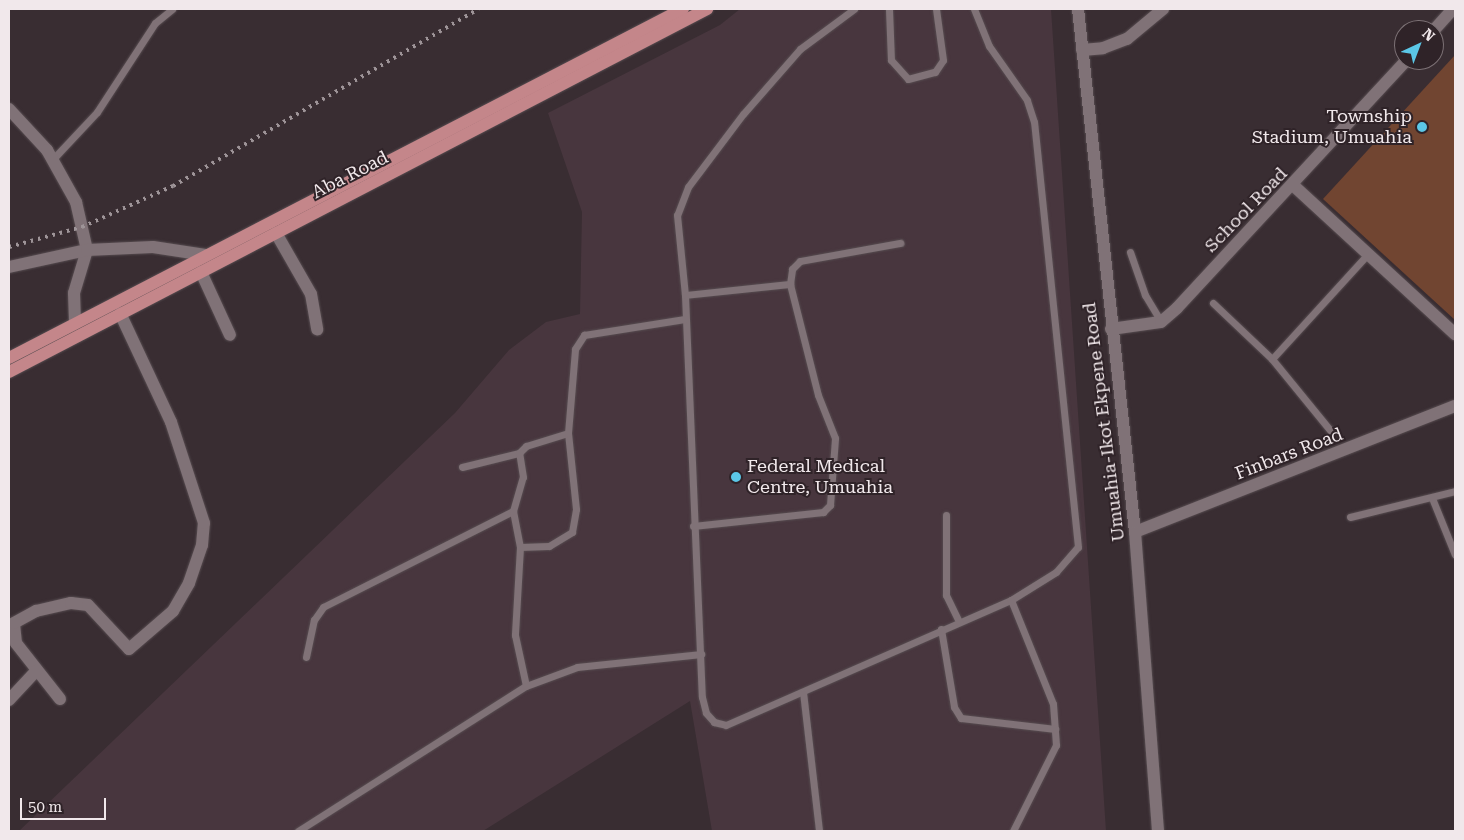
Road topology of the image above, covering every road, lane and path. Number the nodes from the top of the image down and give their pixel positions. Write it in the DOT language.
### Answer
graph roads {
  1 [pos="172,9"];
  2 [pos="683,9"];
  3 [pos="707,9"];
  4 [pos="854,9"];
  5 [pos="890,9"];
  6 [pos="936,9"];
  7 [pos="974,9"];
  8 [pos="1078,9"];
  9 [pos="1163,9"];
  10 [pos="1453,9"];
  11 [pos="1443,20"];
  12 [pos="1082,50"];
  13 [pos="1398,70"];
  14 [pos="558,81"];
  15 [pos="9,109"];
  16 [pos="53,159"];
  17 [pos="1294,186"];
  18 [pos="276,233"];
  19 [pos="900,243"];
  20 [pos="87,250"];
  21 [pos="1130,252"];
  22 [pos="1368,254"];
  23 [pos="205,255"];
  24 [pos="9,267"];
  25 [pos="201,272"];
  26 [pos="790,284"];
  27 [pos="685,295"];
  28 [pos="1213,303"];
  29 [pos="120,313"];
  30 [pos="686,319"];
  31 [pos="75,321"];
  32 [pos="1161,322"];
  33 [pos="316,329"];
  34 [pos="1111,329"];
  35 [pos="1455,334"];
  36 [pos="230,335"];
  37 [pos="9,358"];
  38 [pos="1272,359"];
  39 [pos="9,372"];
  40 [pos="1455,406"];
  41 [pos="1330,430"];
  42 [pos="568,433"];
  43 [pos="519,453"];
  44 [pos="462,467"];
  45 [pos="1455,491"];
  46 [pos="1432,498"];
  47 [pos="513,511"];
  48 [pos="946,514"];
  49 [pos="1350,517"];
  50 [pos="693,526"];
  51 [pos="1135,532"];
  52 [pos="520,547"];
  53 [pos="1455,555"];
  54 [pos="1011,600"];
  55 [pos="959,622"];
  56 [pos="941,629"];
  57 [pos="701,654"];
  58 [pos="306,656"];
  59 [pos="36,671"];
  60 [pos="526,686"];
  61 [pos="803,692"];
  62 [pos="60,699"];
  63 [pos="9,700"];
  64 [pos="1055,729"];
  65 [pos="298,831"];
  66 [pos="819,831"];
  67 [pos="1013,831"];
  68 [pos="1158,831"];
  1 -- 16 [label="lane"];
  2 -- 14 [label="main road, Aba Road"];
  3 -- 14 [label="main road, Aba Road"];
  4 -- 27 [label="lane"];
  5 -- 6 [label="lane"];
  7 -- 54 [label="lane"];
  8 -- 12 [label="street, Umuahia-Ikot Ekpene Road"];
  9 -- 12 [label="street"];
  10 -- 11 [label="street"];
  12 -- 34 [label="street, Umuahia-Ikot Ekpene Road"];
  13 -- 17 [label="street, School Road"];
  14 -- 18 [label="main road, Aba Road"];
  14 -- 23 [label="main road, Aba Road"];
  15 -- 16 [label="street"];
  16 -- 20 [label="street"];
  17 -- 22 [label="street"];
  17 -- 32 [label="street, School Road"];
  18 -- 25 [label="main road, Aba Road"];
  18 -- 33 [label="street"];
  19 -- 26 [label="lane"];
  20 -- 23 [label="street"];
  20 -- 24 [label="street"];
  20 -- 31 [label="street"];
  21 -- 32 [label="lane"];
  22 -- 35 [label="street"];
  22 -- 38 [label="lane"];
  23 -- 31 [label="main road, Aba Road"];
  25 -- 29 [label="main road, Aba Road"];
  25 -- 36 [label="street"];
  26 -- 27 [label="lane"];
  26 -- 50 [label="lane"];
  27 -- 30 [label="lane"];
  28 -- 38 [label="lane"];
  29 -- 39 [label="main road, Aba Road"];
  29 -- 59 [label="street"];
  30 -- 42 [label="lane"];
  30 -- 50 [label="lane"];
  31 -- 37 [label="main road, Aba Road"];
  32 -- 34 [label="street"];
  34 -- 51 [label="street, Umuahia-Ikot Ekpene Road"];
  38 -- 41 [label="lane"];
  40 -- 51 [label="street, Finbars Road"];
  42 -- 43 [label="lane"];
  42 -- 52 [label="lane"];
  43 -- 44 [label="lane"];
  43 -- 47 [label="lane"];
  45 -- 46 [label="lane"];
  46 -- 49 [label="lane"];
  46 -- 53 [label="lane"];
  47 -- 52 [label="lane"];
  47 -- 58 [label="lane"];
  48 -- 55 [label="lane"];
  50 -- 57 [label="lane"];
  51 -- 68 [label="street, Umuahia-Ikot Ekpene Road"];
  52 -- 60 [label="lane"];
  54 -- 55 [label="lane"];
  54 -- 64 [label="lane"];
  55 -- 56 [label="lane"];
  56 -- 61 [label="lane"];
  56 -- 64 [label="lane"];
  57 -- 60 [label="lane"];
  57 -- 61 [label="lane"];
  59 -- 62 [label="street"];
  59 -- 63 [label="street"];
  60 -- 65 [label="lane"];
  61 -- 66 [label="lane"];
  64 -- 67 [label="lane"];
}
